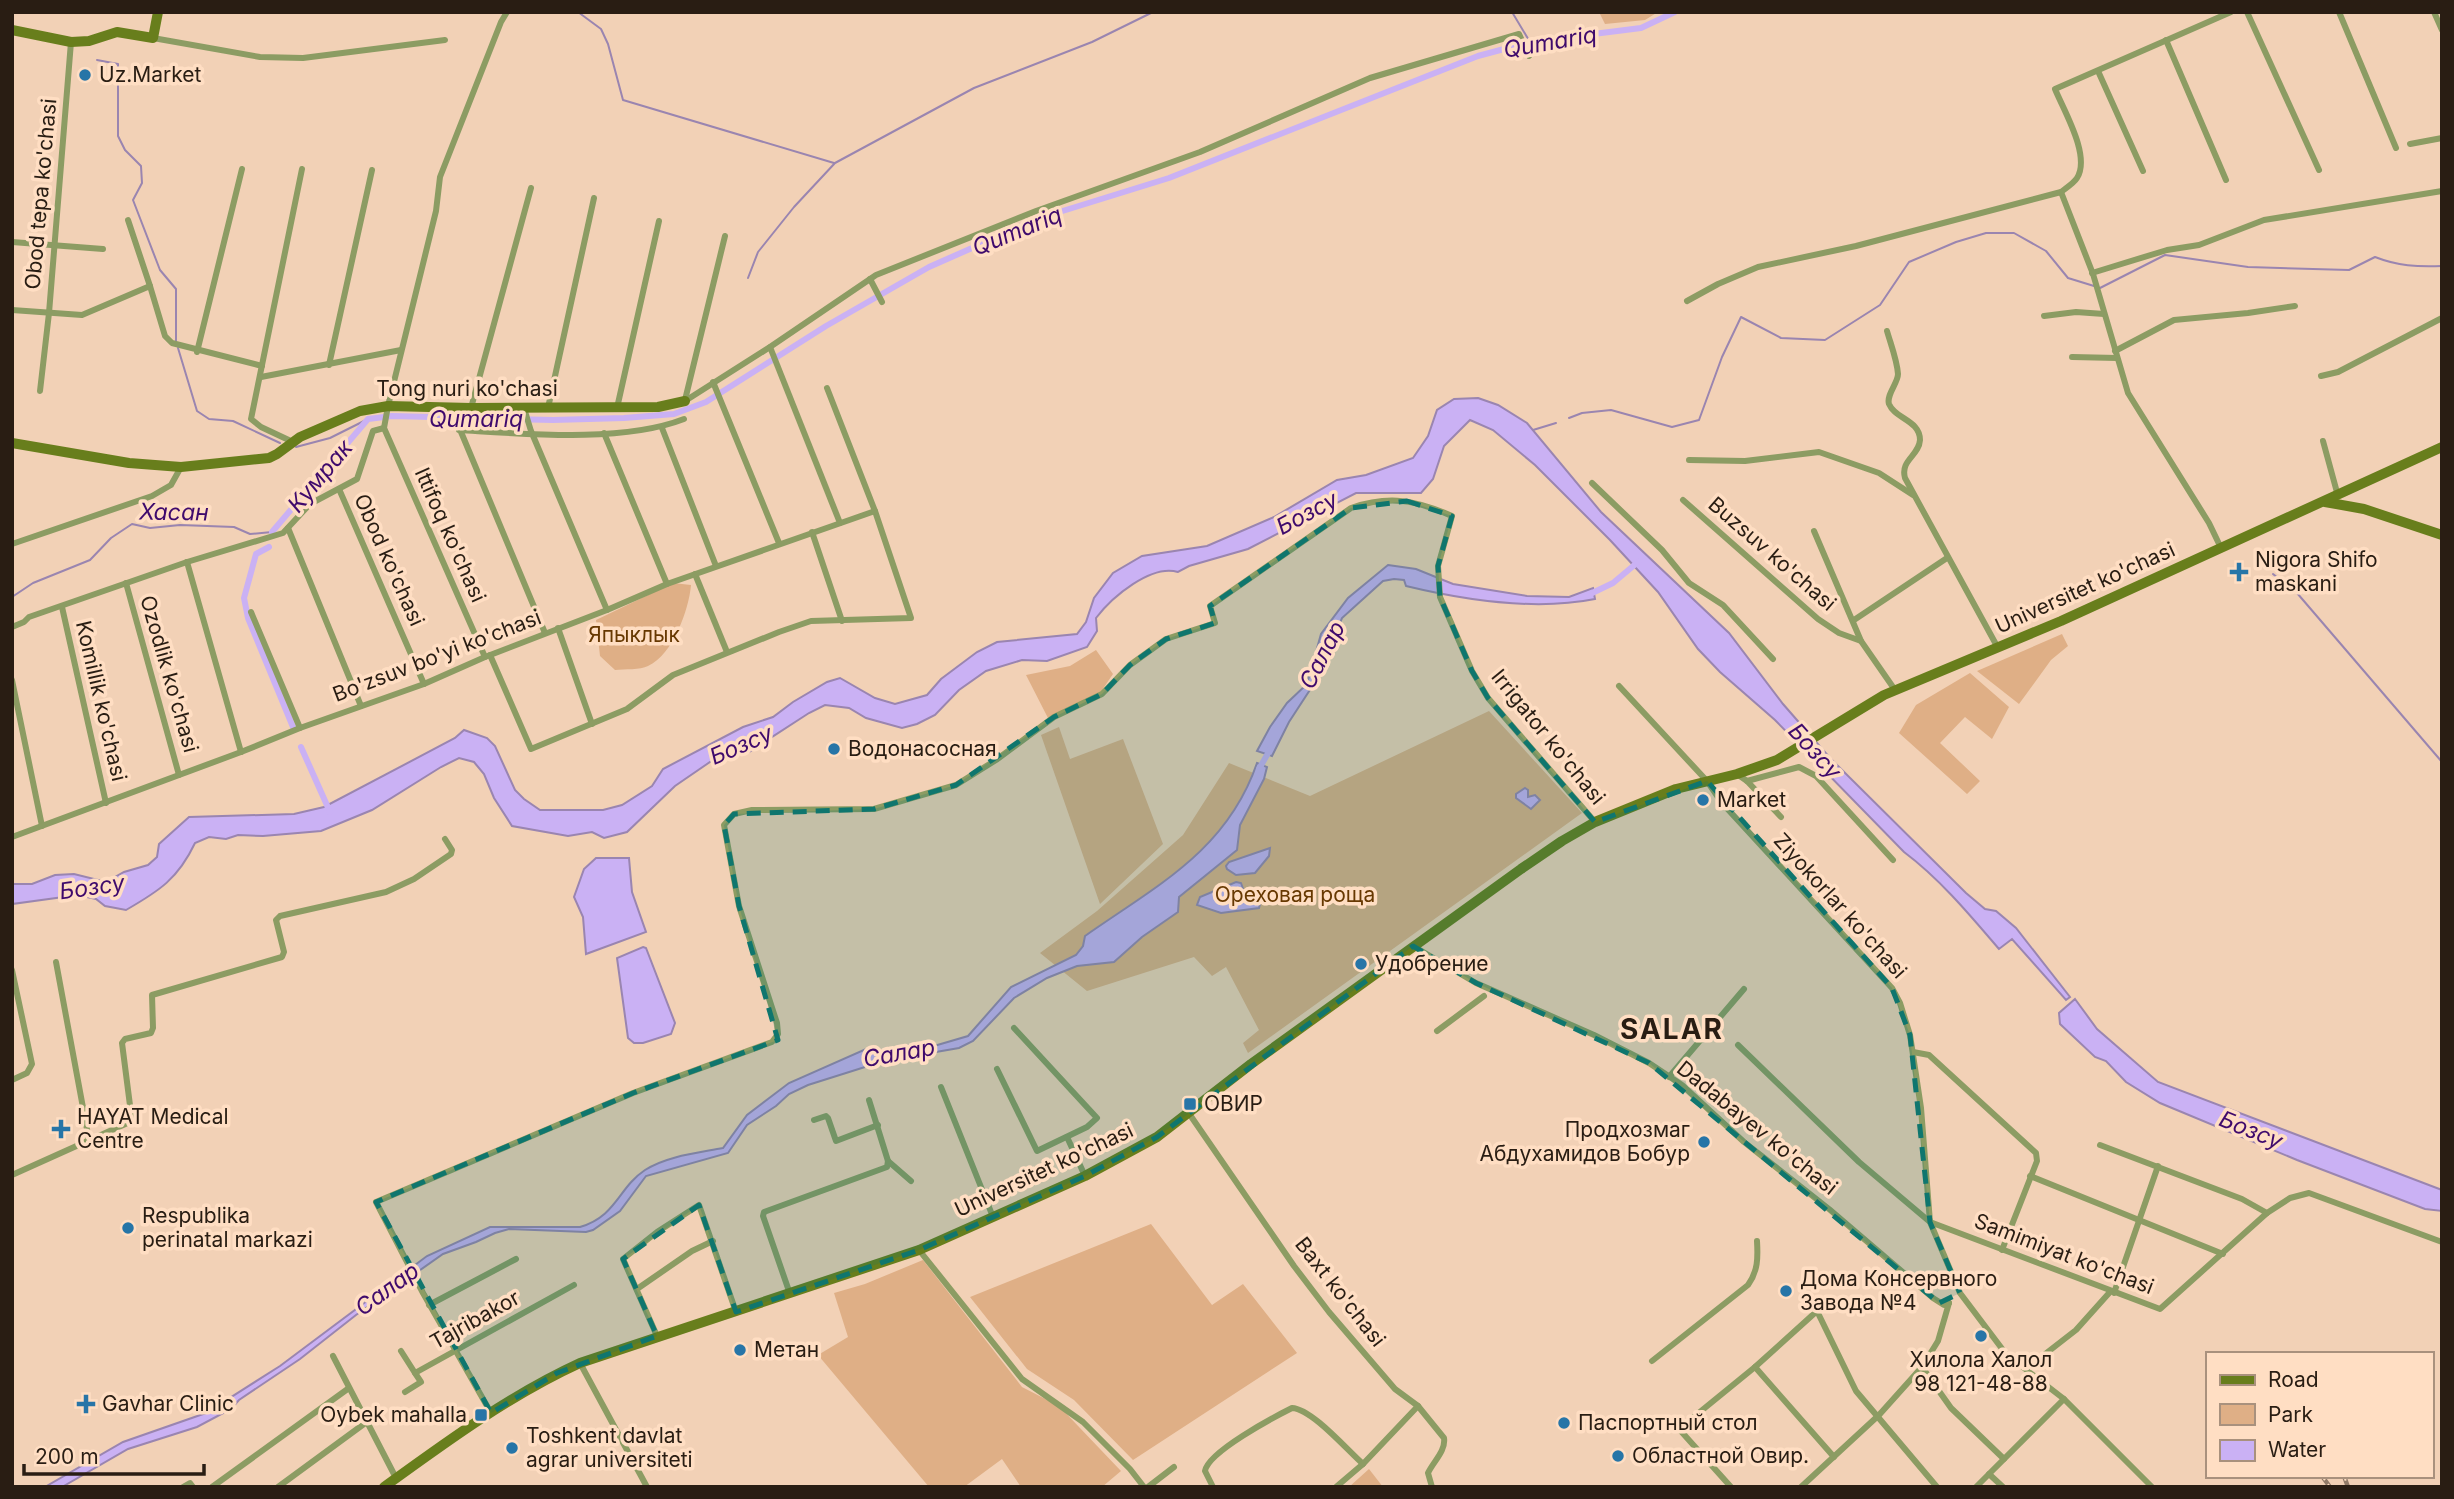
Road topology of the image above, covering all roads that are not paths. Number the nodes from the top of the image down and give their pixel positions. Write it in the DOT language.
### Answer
graph roads {
  1 [pos="158,12"];
  2 [pos="507,12"];
  3 [pos="2231,12"];
  4 [pos="2247,12"];
  5 [pos="2339,12"];
  6 [pos="2434,12"];
  7 [pos="2441,27"];
  8 [pos="12,30"];
  9 [pos="153,38"];
  10 [pos="445,40"];
  11 [pos="2166,40"];
  12 [pos="71,42"];
  13 [pos="1530,56"];
  14 [pos="2098,71"];
  15 [pos="2442,138"];
  16 [pos="2410,144"];
  17 [pos="2396,148"];
  18 [pos="242,169"];
  19 [pos="302,169"];
  20 [pos="372,170"];
  21 [pos="2319,170"];
  22 [pos="2143,172"];
  23 [pos="2226,180"];
  24 [pos="531,188"];
  25 [pos="2442,191"];
  26 [pos="2061,192"];
  27 [pos="594,198"];
  28 [pos="128,219"];
  29 [pos="659,221"];
  30 [pos="725,236"];
  31 [pos="12,242"];
  32 [pos="53,246"];
  33 [pos="103,249"];
  34 [pos="2092,274"];
  35 [pos="872,281"];
  36 [pos="150,286"];
  37 [pos="882,301"];
  38 [pos="1687,301"];
  39 [pos="2295,306"];
  40 [pos="12,310"];
  41 [pos="49,313"];
  42 [pos="2104,314"];
  43 [pos="2044,316"];
  44 [pos="2442,318"];
  45 [pos="1887,331"];
  46 [pos="771,349"];
  47 [pos="401,350"];
  48 [pos="197,352"];
  49 [pos="2116,354"];
  50 [pos="2072,357"];
  51 [pos="329,365"];
  52 [pos="262,366"];
  53 [pos="2321,376"];
  54 [pos="261,377"];
  55 [pos="715,384"];
  56 [pos="827,388"];
  57 [pos="40,391"];
  58 [pos="685,401"];
  59 [pos="387,408"];
  60 [pos="451,408"];
  61 [pos="471,408"];
  62 [pos="524,408"];
  63 [pos="548,408"];
  64 [pos="617,408"];
  65 [pos="684,419"];
  66 [pos="385,424"];
  67 [pos="458,428"];
  68 [pos="662,428"];
  69 [pos="532,432"];
  70 [pos="604,433"];
  71 [pos="2323,441"];
  72 [pos="293,442"];
  73 [pos="12,443"];
  74 [pos="2442,447"];
  75 [pos="1689,460"];
  76 [pos="181,467"];
  77 [pos="1592,483"];
  78 [pos="2355,488"];
  79 [pos="339,489"];
  80 [pos="1914,496"];
  81 [pos="2338,496"];
  82 [pos="1683,499"];
  83 [pos="2325,502"];
  84 [pos="2364,509"];
  85 [pos="875,511"];
  86 [pos="841,523"];
  87 [pos="288,528"];
  88 [pos="1814,531"];
  89 [pos="812,532"];
  90 [pos="2442,535"];
  91 [pos="779,543"];
  92 [pos="12,544"];
  93 [pos="2221,548"];
  94 [pos="1947,558"];
  95 [pos="187,562"];
  96 [pos="716,566"];
  97 [pos="695,574"];
  98 [pos="126,583"];
  99 [pos="667,584"];
  100 [pos="62,607"];
  101 [pos="607,610"];
  102 [pos="251,612"];
  103 [pos="1854,620"];
  104 [pos="842,621"];
  105 [pos="12,627"];
  106 [pos="558,628"];
  107 [pos="545,633"];
  108 [pos="1861,641"];
  109 [pos="1998,648"];
  110 [pos="727,652"];
  111 [pos="488,656"];
  112 [pos="1773,659"];
  113 [pos="12,680"];
  114 [pos="424,684"];
  115 [pos="1619,686"];
  116 [pos="1895,690"];
  117 [pos="361,706"];
  118 [pos="592,724"];
  119 [pos="300,728"];
  120 [pos="241,752"];
  121 [pos="1737,774"];
  122 [pos="179,775"];
  123 [pos="1707,781"];
  124 [pos="1747,781"];
  125 [pos="106,803"];
  126 [pos="1781,817"];
  127 [pos="1595,822"];
  128 [pos="42,826"];
  129 [pos="12,836"];
  130 [pos="445,839"];
  131 [pos="1893,860"];
  132 [pos="1413,946"];
  133 [pos="56,962"];
  134 [pos="12,970"];
  135 [pos="1744,989"];
  136 [pos="1485,996"];
  137 [pos="1014,1028"];
  138 [pos="1437,1031"];
  139 [pos="1738,1045"];
  140 [pos="1913,1052"];
  141 [pos="997,1069"];
  142 [pos="1669,1077"];
  143 [pos="12,1080"];
  144 [pos="942,1087"];
  145 [pos="869,1100"];
  146 [pos="1188,1112"];
  147 [pos="814,1120"];
  148 [pos="877,1125"];
  149 [pos="1067,1137"];
  150 [pos="89,1140"];
  151 [pos="2100,1145"];
  152 [pos="888,1161"];
  153 [pos="2158,1166"];
  154 [pos="12,1175"];
  155 [pos="1085,1176"];
  156 [pos="2030,1176"];
  157 [pos="911,1181"];
  158 [pos="2267,1213"];
  159 [pos="993,1217"];
  160 [pos="2140,1220"];
  161 [pos="1930,1222"];
  162 [pos="713,1241"];
  163 [pos="1757,1241"];
  164 [pos="2442,1242"];
  165 [pos="919,1250"];
  166 [pos="2002,1250"];
  167 [pos="2223,1254"];
  168 [pos="516,1259"];
  169 [pos="415,1278"];
  170 [pos="574,1285"];
  171 [pos="638,1289"];
  172 [pos="2112,1292"];
  173 [pos="1960,1293"];
  174 [pos="790,1294"];
  175 [pos="1949,1303"];
  176 [pos="429,1305"];
  177 [pos="364,1312"];
  178 [pos="736,1312"];
  179 [pos="657,1336"];
  180 [pos="401,1351"];
  181 [pos="456,1351"];
  182 [pos="333,1356"];
  183 [pos="1652,1361"];
  184 [pos="580,1363"];
  185 [pos="1755,1367"];
  186 [pos="1922,1367"];
  187 [pos="2026,1369"];
  188 [pos="415,1373"];
  189 [pos="349,1388"];
  190 [pos="405,1392"];
  191 [pos="2064,1399"];
  192 [pos="1418,1406"];
  193 [pos="491,1413"];
  194 [pos="1879,1415"];
  195 [pos="368,1421"];
  196 [pos="1834,1457"];
  197 [pos="2004,1459"];
  198 [pos="1363,1464"];
  199 [pos="1174,1467"];
  200 [pos="1989,1474"];
  201 [pos="396,1478"];
  202 [pos="212,1487"];
  203 [pos="278,1487"];
  204 [pos="384,1487"];
  205 [pos="647,1487"];
  206 [pos="1146,1487"];
  207 [pos="1213,1487"];
  208 [pos="1336,1487"];
  209 [pos="1432,1487"];
  210 [pos="1731,1487"];
  211 [pos="1801,1487"];
  212 [pos="1937,1487"];
  213 [pos="1976,1487"];
  214 [pos="2003,1487"];
  215 [pos="2152,1487"];
  1 -- 9 [label="main road"];
  2 -- 47 [label="street"];
  3 -- 11 [label="street"];
  4 -- 21 [label="street"];
  5 -- 17 [label="street"];
  6 -- 7 [label="street"];
  8 -- 12 [label="main road"];
  9 -- 10 [label="street"];
  9 -- 12 [label="main road"];
  11 -- 14 [label="street"];
  11 -- 23 [label="street"];
  12 -- 32 [label="street, Obod tepa ko'chasi"];
  13 -- 35 [label="street"];
  14 -- 22 [label="street"];
  14 -- 26 [label="street"];
  15 -- 16 [label="street"];
  18 -- 48 [label="street"];
  19 -- 52 [label="street"];
  20 -- 51 [label="street"];
  24 -- 61 [label="street"];
  25 -- 34 [label="street"];
  26 -- 34 [label="street"];
  26 -- 38 [label="street"];
  27 -- 63 [label="street"];
  28 -- 36 [label="street"];
  29 -- 64 [label="street"];
  30 -- 58 [label="street"];
  31 -- 32 [label="street"];
  32 -- 33 [label="street"];
  32 -- 41 [label="street, Obod tepa ko'chasi"];
  34 -- 42 [label="street"];
  35 -- 37 [label="street"];
  35 -- 46 [label="street"];
  36 -- 41 [label="street"];
  36 -- 48 [label="street"];
  39 -- 49 [label="street"];
  40 -- 41 [label="street"];
  41 -- 57 [label="street, Obod tepa ko'chasi"];
  42 -- 43 [label="street"];
  42 -- 49 [label="street"];
  44 -- 53 [label="street"];
  45 -- 80 [label="street"];
  46 -- 55 [label="street"];
  46 -- 86 [label="street"];
  47 -- 51 [label="street"];
  47 -- 59 [label="street"];
  48 -- 52 [label="street"];
  49 -- 50 [label="street"];
  49 -- 93 [label="street"];
  51 -- 54 [label="street"];
  52 -- 54 [label="street"];
  54 -- 72 [label="street"];
  55 -- 58 [label="street"];
  55 -- 91 [label="street"];
  56 -- 85 [label="street"];
  58 -- 64 [label="main road, Tong nuri ko'chasi"];
  59 -- 60 [label="main road, Tong nuri ko'chasi"];
  59 -- 66 [label="street"];
  59 -- 72 [label="main road, Tong nuri ko'chasi"];
  60 -- 61 [label="main road, Tong nuri ko'chasi"];
  60 -- 67 [label="street"];
  61 -- 62 [label="main road, Tong nuri ko'chasi"];
  62 -- 63 [label="main road, Tong nuri ko'chasi"];
  62 -- 69 [label="street"];
  63 -- 64 [label="main road, Tong nuri ko'chasi"];
  65 -- 68 [label="street"];
  66 -- 79 [label="street"];
  66 -- 111 [label="street, Ittifoq ko'chasi"];
  67 -- 69 [label="street"];
  67 -- 107 [label="street"];
  68 -- 70 [label="street"];
  68 -- 96 [label="street"];
  69 -- 70 [label="street"];
  69 -- 101 [label="street"];
  70 -- 99 [label="street"];
  71 -- 81 [label="street"];
  72 -- 76 [label="main road, Tong nuri ko'chasi"];
  73 -- 76 [label="main road, Tong nuri ko'chasi"];
  74 -- 78 [label="main road, Universitet ko'chasi"];
  75 -- 80 [label="street"];
  76 -- 92 [label="street"];
  77 -- 112 [label="street"];
  78 -- 81 [label="main road, Universitet ko'chasi"];
  78 -- 84 [label="main road"];
  79 -- 87 [label="street"];
  79 -- 114 [label="street, Obod ko'chasi"];
  80 -- 94 [label="street"];
  81 -- 83 [label="main road, Universitet ko'chasi"];
  82 -- 108 [label="street, Buzsuv ko'chasi"];
  83 -- 84 [label="main road"];
  83 -- 93 [label="main road, Universitet ko'chasi"];
  84 -- 90 [label="main road"];
  85 -- 86 [label="street, Bo'zsuv bo'yi ko'chasi"];
  85 -- 104 [label="street"];
  86 -- 89 [label="street, Bo'zsuv bo'yi ko'chasi"];
  87 -- 95 [label="street"];
  87 -- 117 [label="street"];
  88 -- 103 [label="street"];
  89 -- 91 [label="street, Bo'zsuv bo'yi ko'chasi"];
  89 -- 104 [label="street"];
  91 -- 96 [label="street, Bo'zsuv bo'yi ko'chasi"];
  93 -- 109 [label="main road, Universitet ko'chasi"];
  94 -- 103 [label="street"];
  94 -- 109 [label="street"];
  95 -- 98 [label="street"];
  95 -- 120 [label="street"];
  96 -- 97 [label="street, Bo'zsuv bo'yi ko'chasi"];
  97 -- 99 [label="street, Bo'zsuv bo'yi ko'chasi"];
  97 -- 110 [label="street"];
  98 -- 100 [label="street"];
  98 -- 122 [label="street, Ozodlik ko'chasi"];
  99 -- 101 [label="street, Bo'zsuv bo'yi ko'chasi"];
  100 -- 105 [label="street"];
  100 -- 125 [label="street, Komillik ko'chasi"];
  101 -- 106 [label="street, Bo'zsuv bo'yi ko'chasi"];
  102 -- 119 [label="street"];
  103 -- 108 [label="street"];
  104 -- 110 [label="street"];
  106 -- 107 [label="street, Bo'zsuv bo'yi ko'chasi"];
  106 -- 118 [label="street"];
  107 -- 111 [label="street, Bo'zsuv bo'yi ko'chasi"];
  108 -- 116 [label="street"];
  109 -- 116 [label="main road, Universitet ko'chasi"];
  110 -- 118 [label="street"];
  111 -- 114 [label="street, Bo'zsuv bo'yi ko'chasi"];
  111 -- 118 [label="street, Ittifoq ko'chasi"];
  113 -- 128 [label="street"];
  114 -- 117 [label="street, Bo'zsuv bo'yi ko'chasi"];
  115 -- 123 [label="street, Ziyokorlar ko'chasi"];
  116 -- 121 [label="main road, Universitet ko'chasi"];
  117 -- 119 [label="street, Bo'zsuv bo'yi ko'chasi"];
  119 -- 120 [label="street, Bo'zsuv bo'yi ko'chasi"];
  120 -- 122 [label="street, Bo'zsuv bo'yi ko'chasi"];
  121 -- 123 [label="main road, Universitet ko'chasi"];
  121 -- 124 [label="street"];
  122 -- 125 [label="street, Bo'zsuv bo'yi ko'chasi"];
  123 -- 127 [label="main road, Universitet ko'chasi"];
  123 -- 140 [label="street, Ziyokorlar ko'chasi"];
  124 -- 126 [label="street"];
  124 -- 131 [label="street"];
  125 -- 128 [label="street, Bo'zsuv bo'yi ko'chasi"];
  127 -- 132 [label="main road, Universitet ko'chasi"];
  127 -- 169 [label="street, Irrigator ko'chasi"];
  128 -- 129 [label="street, Bo'zsuv bo'yi ko'chasi"];
  130 -- 150 [label="street"];
  132 -- 142 [label="street, Dadabayev ko'chasi"];
  132 -- 146 [label="main road, Universitet ko'chasi"];
  133 -- 150 [label="street"];
  134 -- 143 [label="street"];
  135 -- 142 [label="street"];
  136 -- 138 [label="street"];
  137 -- 149 [label="street"];
  139 -- 161 [label="street, Samimiyat ko'chasi"];
  140 -- 156 [label="street"];
  140 -- 161 [label="street, Ziyokorlar ko'chasi"];
  141 -- 149 [label="street"];
  142 -- 175 [label="street, Dadabayev ko'chasi"];
  144 -- 159 [label="street"];
  145 -- 148 [label="street"];
  146 -- 155 [label="main road, Universitet ko'chasi"];
  146 -- 192 [label="street, Baxt ko'chasi"];
  147 -- 148 [label="street"];
  148 -- 152 [label="street"];
  149 -- 155 [label="street"];
  150 -- 154 [label="street"];
  151 -- 153 [label="street"];
  152 -- 157 [label="street"];
  152 -- 174 [label="street"];
  153 -- 158 [label="street"];
  153 -- 160 [label="street"];
  155 -- 159 [label="main road, Universitet ko'chasi"];
  156 -- 160 [label="street"];
  156 -- 166 [label="street"];
  158 -- 164 [label="street, Samimiyat ko'chasi"];
  158 -- 167 [label="street, Samimiyat ko'chasi"];
  159 -- 165 [label="main road, Universitet ko'chasi"];
  160 -- 167 [label="street"];
  160 -- 172 [label="street"];
  161 -- 166 [label="street, Samimiyat ko'chasi"];
  161 -- 173 [label="street, Ziyokorlar ko'chasi"];
  162 -- 171 [label="street"];
  162 -- 171 [label="street"];
  162 -- 178 [label="street"];
  163 -- 183 [label="street"];
  165 -- 174 [label="main road, Universitet ko'chasi"];
  165 -- 206 [label="street"];
  166 -- 172 [label="street, Samimiyat ko'chasi"];
  167 -- 172 [label="street, Samimiyat ko'chasi"];
  168 -- 176 [label="street, Tajribakor"];
  169 -- 176 [label="street"];
  169 -- 177 [label="street"];
  170 -- 181 [label="street, Tajribakor"];
  171 -- 179 [label="street"];
  172 -- 187 [label="street"];
  173 -- 175 [label="street"];
  173 -- 187 [label="street, Ziyokorlar ko'chasi"];
  174 -- 178 [label="main road, Universitet ko'chasi"];
  175 -- 186 [label="street"];
  176 -- 181 [label="street"];
  178 -- 179 [label="main road, Universitet ko'chasi"];
  179 -- 184 [label="main road, Universitet ko'chasi"];
  180 -- 188 [label="street, Tajribakor"];
  181 -- 188 [label="street, Tajribakor"];
  181 -- 193 [label="street"];
  182 -- 189 [label="street"];
  184 -- 193 [label="main road, Universitet ko'chasi"];
  184 -- 205 [label="street"];
  185 -- 194 [label="street"];
  185 -- 196 [label="street"];
  185 -- 210 [label="street"];
  186 -- 194 [label="street"];
  186 -- 197 [label="street"];
  187 -- 191 [label="street, Ziyokorlar ko'chasi"];
  188 -- 190 [label="street"];
  189 -- 195 [label="street"];
  189 -- 202 [label="street"];
  191 -- 197 [label="street"];
  191 -- 215 [label="street, Ziyokorlar ko'chasi"];
  192 -- 198 [label="street"];
  192 -- 209 [label="street, Baxt ko'chasi"];
  193 -- 201 [label="main road, Universitet ko'chasi"];
  194 -- 196 [label="street"];
  194 -- 212 [label="street"];
  195 -- 201 [label="street"];
  195 -- 203 [label="street"];
  196 -- 211 [label="street"];
  197 -- 200 [label="street"];
  198 -- 207 [label="street"];
  198 -- 208 [label="street"];
  199 -- 206 [label="street"];
  200 -- 213 [label="street"];
  200 -- 214 [label="street"];
  201 -- 204 [label="main road, Universitet ko'chasi"];
}
